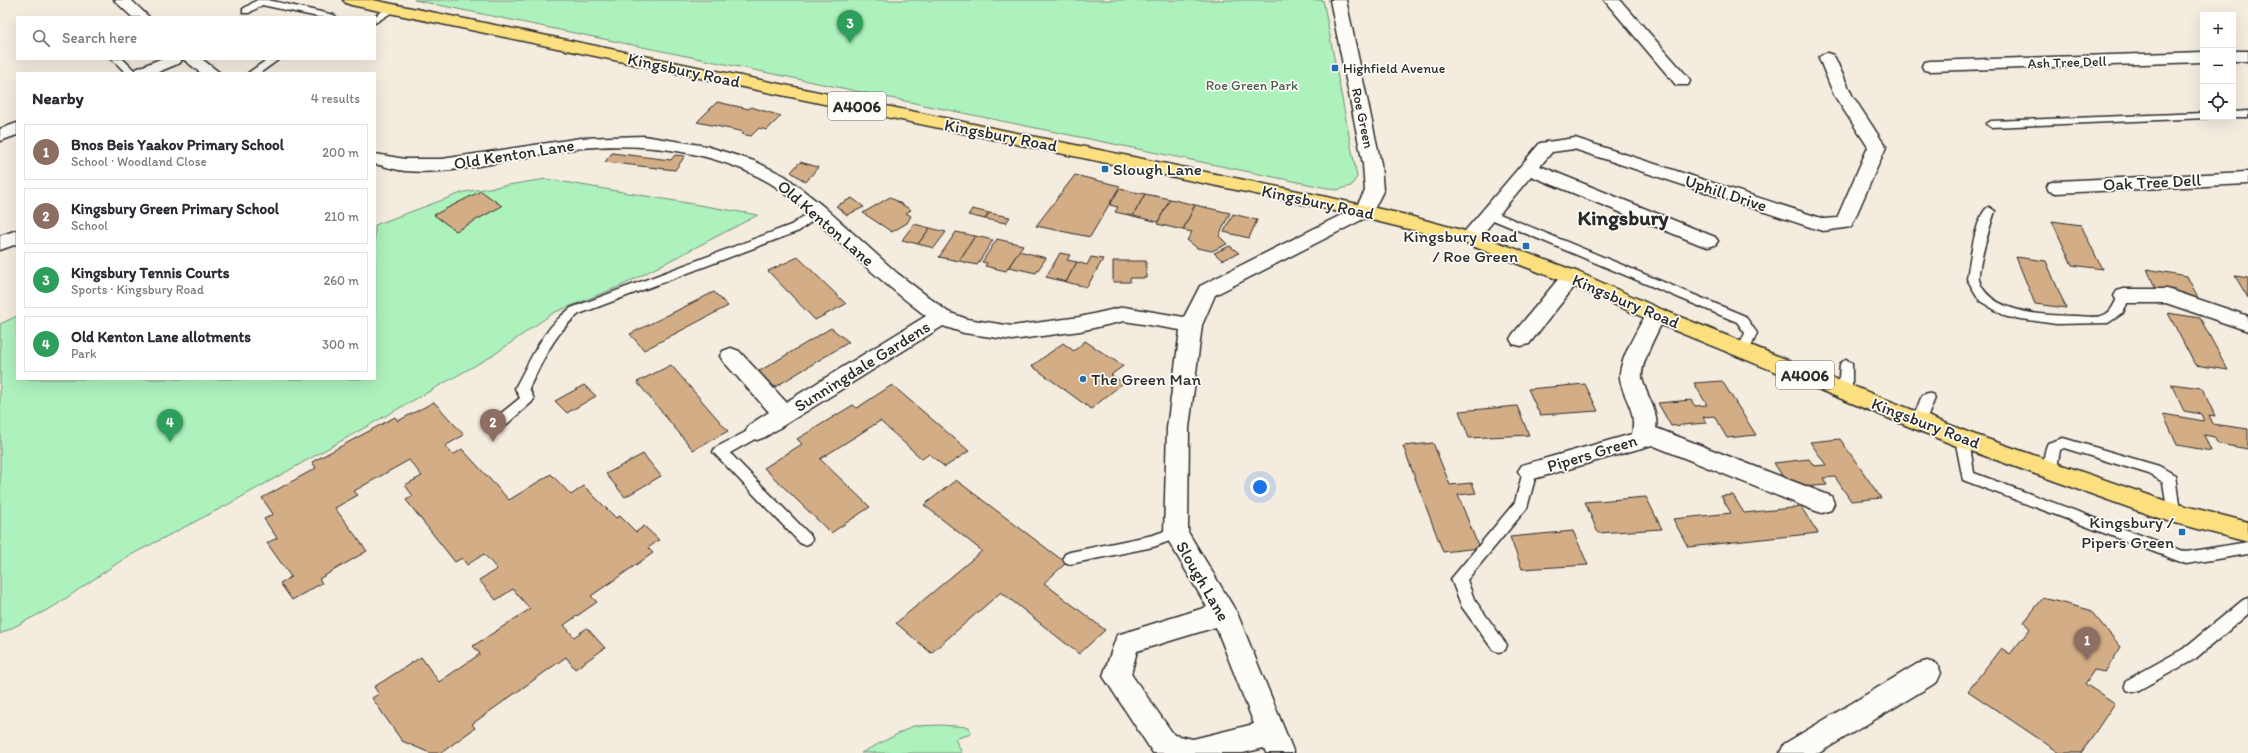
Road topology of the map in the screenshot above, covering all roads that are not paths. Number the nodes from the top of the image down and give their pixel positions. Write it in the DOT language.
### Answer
graph roads {
  1 [pos="122,0"];
  2 [pos="351,0"];
  3 [pos="1338,0"];
  4 [pos="1612,0"];
  5 [pos="262,1"];
  6 [pos="391,9"];
  7 [pos="246,11"];
  8 [pos="140,16"];
  9 [pos="328,16"];
  10 [pos="376,19"];
  11 [pos="2236,56"];
  12 [pos="2248,56"];
  13 [pos="2200,57"];
  14 [pos="1827,58"];
  15 [pos="118,60"];
  16 [pos="172,60"];
  17 [pos="192,60"];
  18 [pos="273,60"];
  19 [pos="1930,66"];
  20 [pos="131,72"];
  21 [pos="144,72"];
  22 [pos="210,72"];
  23 [pos="255,72"];
  24 [pos="1682,81"];
  25 [pos="2248,114"];
  26 [pos="2236,115"];
  27 [pos="2200,116"];
  28 [pos="1990,124"];
  29 [pos="16,128"];
  30 [pos="0,136"];
  31 [pos="376,159"];
  32 [pos="1528,168"];
  33 [pos="2248,178"];
  34 [pos="2056,187"];
  35 [pos="817,211"];
  36 [pos="1364,211"];
  37 [pos="1989,211"];
  38 [pos="1490,214"];
  39 [pos="16,236"];
  40 [pos="1469,238"];
  41 [pos="1708,241"];
  42 [pos="0,244"];
  43 [pos="1571,277"];
  44 [pos="2124,296"];
  45 [pos="1656,315"];
  46 [pos="941,317"];
  47 [pos="2248,324"];
  48 [pos="1191,325"];
  49 [pos="1521,339"];
  50 [pos="1743,350"];
  51 [pos="731,356"];
  52 [pos="1846,364"];
  53 [pos="1845,392"];
  54 [pos="1928,398"];
  55 [pos="784,414"];
  56 [pos="1919,422"];
  57 [pos="494,427"];
  58 [pos="757,431"];
  59 [pos="1644,433"];
  60 [pos="1962,439"];
  61 [pos="2051,470"];
  62 [pos="1530,471"];
  63 [pos="1822,503"];
  64 [pos="2173,512"];
  65 [pos="2248,532"];
  66 [pos="1176,533"];
  67 [pos="806,539"];
  68 [pos="2248,548"];
  69 [pos="1070,558"];
  70 [pos="2248,604"];
  71 [pos="1224,613"];
  72 [pos="1499,645"];
  73 [pos="1927,673"];
  74 [pos="2133,684"];
  75 [pos="1276,743"];
  76 [pos="1794,753"];
  1 -- 8 [label="street"];
  2 -- 6 [label="main road, Kingsbury Road / A4006"];
  3 -- 36 [label="street, Roe Green"];
  4 -- 24 [label="street"];
  5 -- 7 [label="lane"];
  5 -- 9 [label="lane"];
  6 -- 10 [label="lane"];
  6 -- 36 [label="main road, Kingsbury Road / A4006"];
  11 -- 12 [label="street"];
  13 -- 19 [label="street, Ash Tree Dell"];
  14 -- 32 [label="street, Uphill Drive"];
  15 -- 20 [label="lane"];
  16 -- 21 [label="street"];
  17 -- 22 [label="street"];
  18 -- 23 [label="lane"];
  25 -- 26 [label="lane"];
  27 -- 28 [label="lane"];
  29 -- 30 [label="street"];
  31 -- 35 [label="street, Old Kenton Lane"];
  32 -- 38 [label="street, Uphill Drive"];
  32 -- 41 [label="street"];
  33 -- 34 [label="street, Oak Tree Dell"];
  35 -- 46 [label="street, Old Kenton Lane"];
  35 -- 57 [label="lane"];
  36 -- 40 [label="main road, Kingsbury Road / A4006"];
  36 -- 48 [label="street, Slough Lane"];
  37 -- 44 [label="lane"];
  38 -- 40 [label="street, Uphill Drive"];
  38 -- 50 [label="lane"];
  39 -- 42 [label="street"];
  40 -- 43 [label="main road, Kingsbury Road / A4006"];
  43 -- 45 [label="main road, Kingsbury Road / A4006"];
  43 -- 49 [label="street"];
  44 -- 47 [label="street"];
  45 -- 50 [label="main road, Kingsbury Road / A4006"];
  45 -- 59 [label="street, Pipers Green"];
  46 -- 48 [label="street, Old Kenton Lane"];
  46 -- 55 [label="street, Sunningdale Gardens"];
  48 -- 66 [label="street, Slough Lane"];
  50 -- 53 [label="main road, Kingsbury Road / A4006"];
  51 -- 55 [label="street, Sunningdale Gardens"];
  52 -- 53 [label="lane"];
  53 -- 56 [label="main road, Kingsbury Road / A4006"];
  54 -- 56 [label="lane"];
  55 -- 58 [label="street, Sunningdale Gardens"];
  56 -- 60 [label="main road, Kingsbury Road / A4006"];
  58 -- 67 [label="lane"];
  59 -- 62 [label="street, Pipers Green"];
  59 -- 63 [label="street"];
  60 -- 61 [label="main road, Kingsbury Road / A4006"];
  60 -- 68 [label="lane"];
  61 -- 64 [label="main road, Kingsbury Road / A4006"];
  61 -- 64 [label="lane"];
  62 -- 72 [label="lane"];
  64 -- 65 [label="main road, Kingsbury Road / A4006"];
  66 -- 69 [label="lane"];
  66 -- 71 [label="street, Slough Lane"];
  70 -- 74 [label="lane"];
  71 -- 75 [label="street, Slough Lane"];
  71 -- 75 [label="street"];
  73 -- 76 [label="street"];
}
